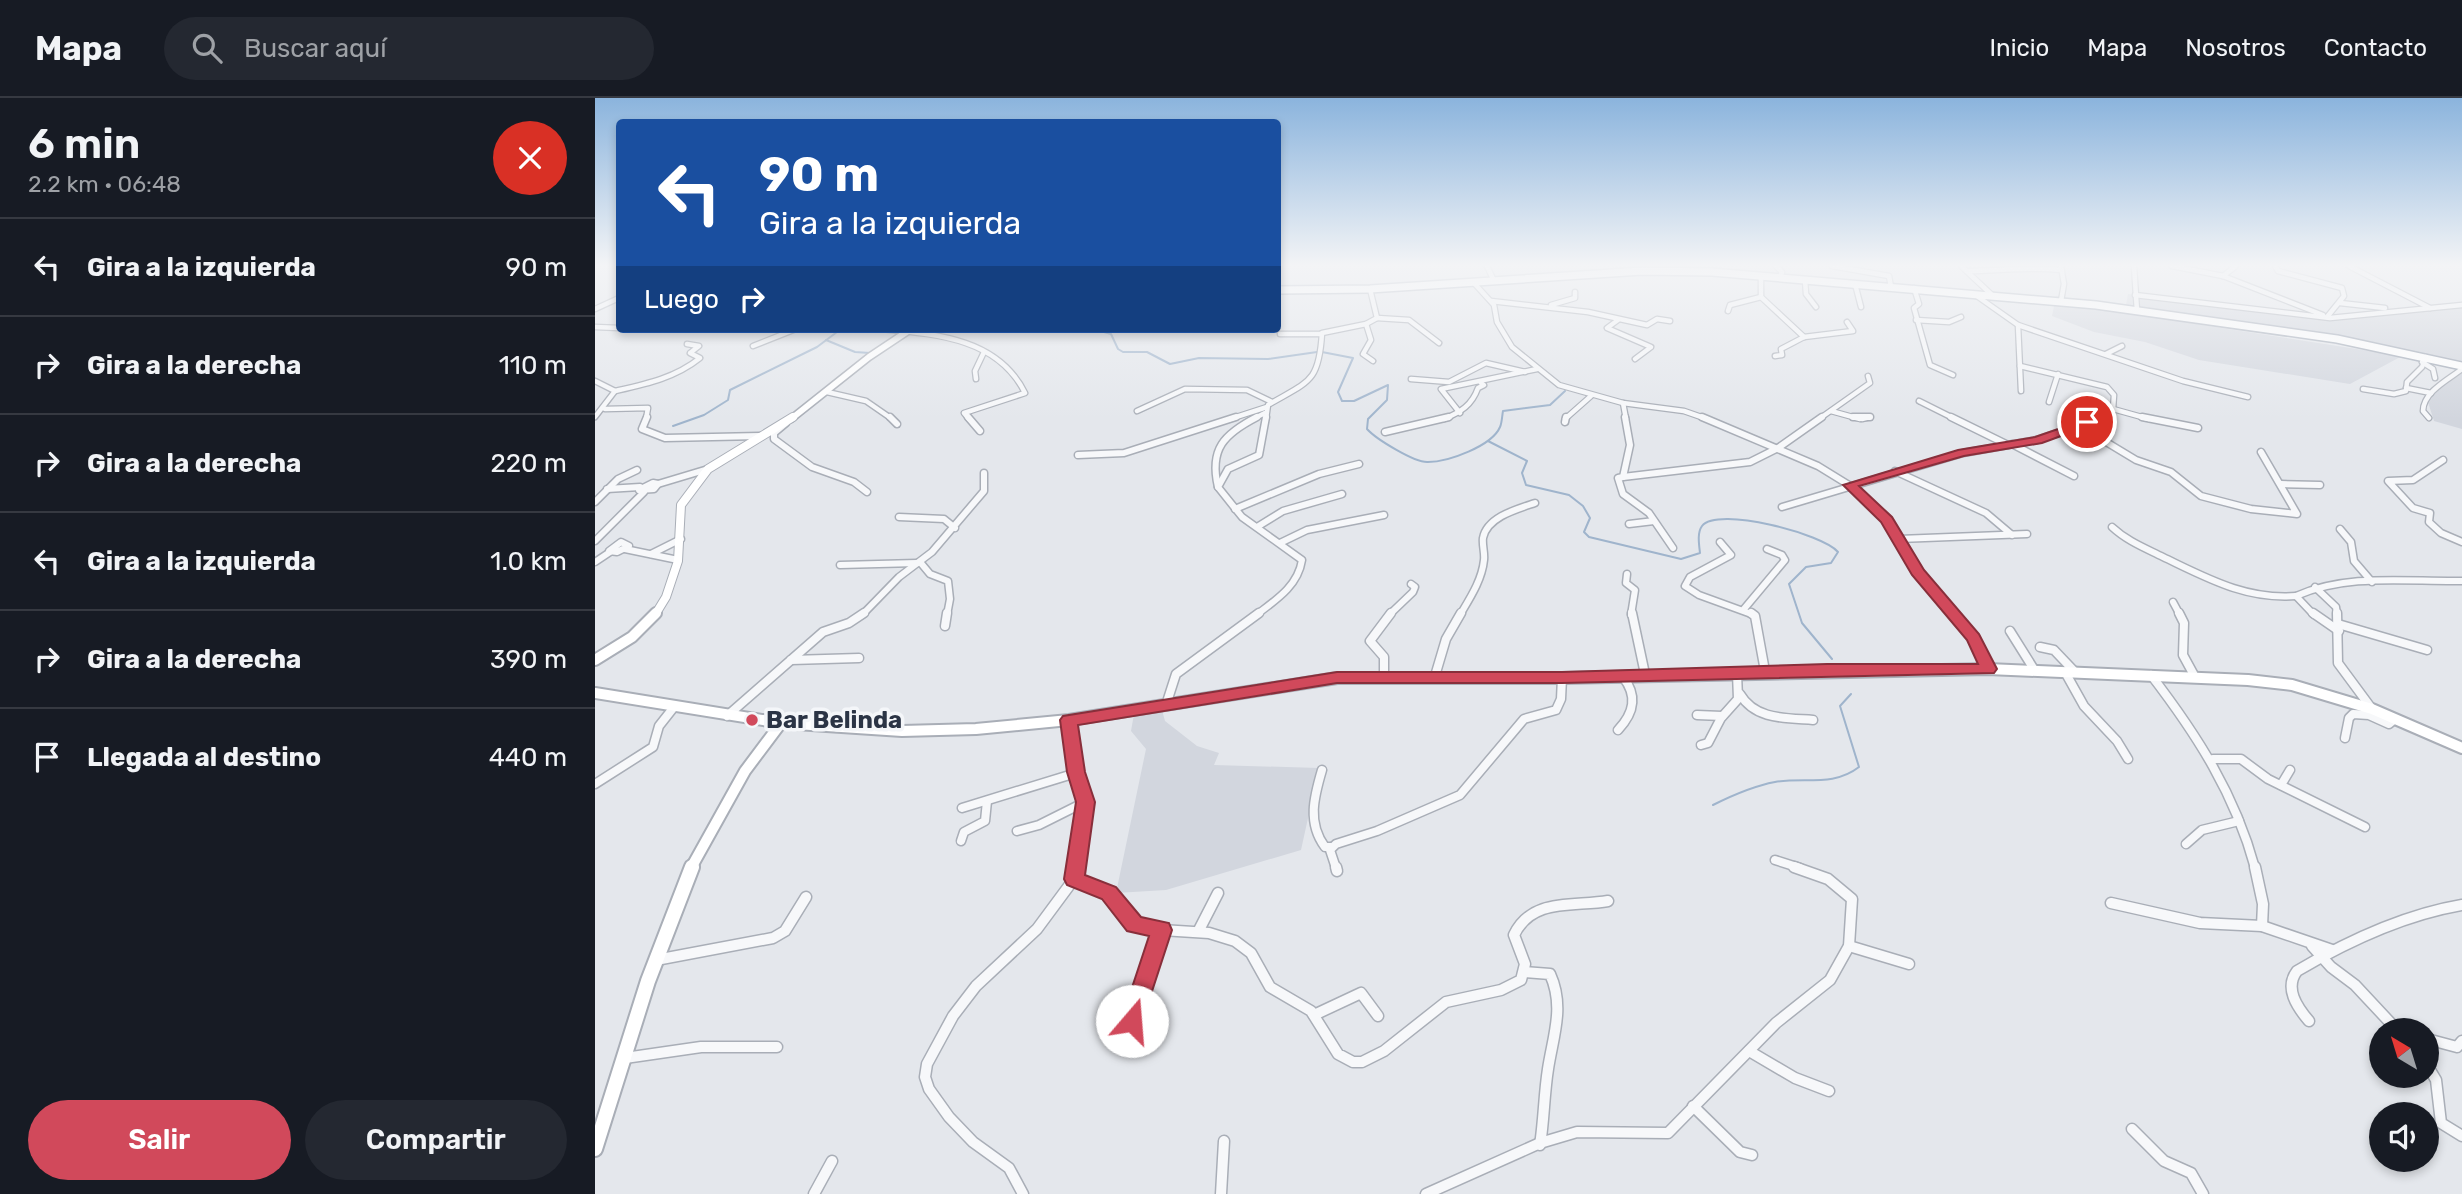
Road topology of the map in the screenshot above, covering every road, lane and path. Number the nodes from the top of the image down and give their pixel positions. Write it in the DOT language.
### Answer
graph roads {
  1 [pos="1495,317"];
  2 [pos="1603,317"];
  3 [pos="1783,317"];
  4 [pos="1961,317"];
  5 [pos="2007,317"];
  6 [pos="2181,317"];
  7 [pos="1377,318"];
  8 [pos="1618,320"];
  9 [pos="1916,320"];
  10 [pos="1669,321"];
  11 [pos="1847,322"];
  12 [pos="1366,324"];
  13 [pos="2018,325"];
  14 [pos="595,327"];
  15 [pos="616,328"];
  16 [pos="786,333"];
  17 [pos="905,333"];
  18 [pos="923,333"];
  19 [pos="1280,334"];
  20 [pos="1321,334"];
  21 [pos="1804,337"];
  22 [pos="1439,343"];
  23 [pos="687,344"];
  24 [pos="753,346"];
  25 [pos="2122,346"];
  26 [pos="984,352"];
  27 [pos="2105,354"];
  28 [pos="1775,356"];
  29 [pos="1635,359"];
  30 [pos="2424,359"];
  31 [pos="1373,361"];
  32 [pos="2020,366"];
  33 [pos="2462,367"];
  34 [pos="1537,369"];
  35 [pos="1525,372"];
  36 [pos="2058,374"];
  37 [pos="1953,375"];
  38 [pos="1868,376"];
  39 [pos="2435,378"];
  40 [pos="976,379"];
  41 [pos="1411,379"];
  42 [pos="595,381"];
  43 [pos="1477,382"];
  44 [pos="2406,388"];
  45 [pos="2363,389"];
  46 [pos="615,391"];
  47 [pos="2021,391"];
  48 [pos="827,392"];
  49 [pos="2431,393"];
  50 [pos="1591,396"];
  51 [pos="2248,397"];
  52 [pos="1919,401"];
  53 [pos="2049,402"];
  54 [pos="1623,403"];
  55 [pos="1268,407"];
  56 [pos="605,408"];
  57 [pos="2113,410"];
  58 [pos="1137,411"];
  59 [pos="1831,411"];
  60 [pos="1460,413"];
  61 [pos="595,417"];
  62 [pos="1870,417"];
  63 [pos="2429,418"];
  64 [pos="786,422"];
  65 [pos="1565,422"];
  66 [pos="897,424"];
  67 [pos="2078,425"];
  68 [pos="2198,428"];
  69 [pos="980,431"];
  70 [pos="1385,432"];
  71 [pos="760,436"];
  72 [pos="2011,445"];
  73 [pos="1779,448"];
  74 [pos="2261,452"];
  75 [pos="1078,456"];
  76 [pos="2443,460"];
  77 [pos="1359,464"];
  78 [pos="708,469"];
  79 [pos="637,470"];
  80 [pos="1895,471"];
  81 [pos="984,472"];
  82 [pos="2074,476"];
  83 [pos="1623,477"];
  84 [pos="2281,484"];
  85 [pos="1849,485"];
  86 [pos="2321,485"];
  87 [pos="1218,487"];
  88 [pos="607,489"];
  89 [pos="642,490"];
  90 [pos="867,492"];
  91 [pos="1342,494"];
  92 [pos="595,502"];
  93 [pos="1535,503"];
  94 [pos="1782,507"];
  95 [pos="1235,509"];
  96 [pos="1384,515"];
  97 [pos="899,517"];
  98 [pos="1654,521"];
  99 [pos="1629,524"];
  100 [pos="1258,527"];
  101 [pos="2112,527"];
  102 [pos="954,528"];
  103 [pos="2340,529"];
  104 [pos="2027,534"];
  105 [pos="2012,535"];
  106 [pos="681,539"];
  107 [pos="1899,539"];
  108 [pos="595,541"];
  109 [pos="1720,542"];
  110 [pos="2462,542"];
  111 [pos="1280,543"];
  112 [pos="1673,548"];
  113 [pos="611,549"];
  114 [pos="1767,549"];
  115 [pos="651,554"];
  116 [pos="678,560"];
  117 [pos="595,562"];
  118 [pos="919,563"];
  119 [pos="840,565"];
  120 [pos="1626,574"];
  121 [pos="2462,581"];
  122 [pos="2372,582"];
  123 [pos="1411,584"];
  124 [pos="2315,587"];
  125 [pos="2296,596"];
  126 [pos="2173,602"];
  127 [pos="1744,609"];
  128 [pos="945,626"];
  129 [pos="2339,628"];
  130 [pos="2010,631"];
  131 [pos="2040,647"];
  132 [pos="2427,650"];
  133 [pos="859,658"];
  134 [pos="595,660"];
  135 [pos="791,660"];
  136 [pos="1988,669"];
  137 [pos="1765,671"];
  138 [pos="2035,671"];
  139 [pos="1737,672"];
  140 [pos="2070,672"];
  141 [pos="1646,674"];
  142 [pos="2150,675"];
  143 [pos="1384,676"];
  144 [pos="1435,676"];
  145 [pos="1623,676"];
  146 [pos="2195,677"];
  147 [pos="1562,678"];
  148 [pos="1740,692"];
  149 [pos="595,694"];
  150 [pos="1165,705"];
  151 [pos="674,707"];
  152 [pos="2372,709"];
  153 [pos="1697,715"];
  154 [pos="726,716"];
  155 [pos="1722,716"];
  156 [pos="2395,719"];
  157 [pos="1069,720"];
  158 [pos="1813,720"];
  159 [pos="781,723"];
  160 [pos="1618,730"];
  161 [pos="2345,738"];
  162 [pos="1701,746"];
  163 [pos="2462,748"];
  164 [pos="2128,759"];
  165 [pos="2213,759"];
  166 [pos="1322,770"];
  167 [pos="2290,770"];
  168 [pos="1076,772"];
  169 [pos="595,784"];
  170 [pos="2281,785"];
  171 [pos="987,801"];
  172 [pos="1085,802"];
  173 [pos="962,808"];
  174 [pos="2239,821"];
  175 [pos="2365,827"];
  176 [pos="1017,831"];
  177 [pos="961,841"];
  178 [pos="2186,844"];
  179 [pos="1331,847"];
  180 [pos="1775,860"];
  181 [pos="1337,871"];
  182 [pos="1074,879"];
  183 [pos="1218,893"];
  184 [pos="806,897"];
  185 [pos="1608,901"];
  186 [pos="2111,903"];
  187 [pos="2462,905"];
  188 [pos="2262,926"];
  189 [pos="1162,930"];
  190 [pos="1199,930"];
  191 [pos="1849,946"];
  192 [pos="2328,954"];
  193 [pos="652,961"];
  194 [pos="1909,964"];
  195 [pos="1524,972"];
  196 [pos="1314,1015"];
  197 [pos="1378,1016"];
  198 [pos="2386,1018"];
  199 [pos="1132,1021"];
  200 [pos="2309,1021"];
  201 [pos="2462,1041"];
  202 [pos="2439,1042"];
  203 [pos="777,1047"];
  204 [pos="1749,1051"];
  205 [pos="624,1058"];
  206 [pos="2437,1088"];
  207 [pos="1829,1091"];
  208 [pos="1693,1106"];
  209 [pos="2132,1129"];
  210 [pos="2462,1136"];
  211 [pos="1224,1141"];
  212 [pos="1540,1145"];
  213 [pos="595,1149"];
  214 [pos="1752,1155"];
  215 [pos="832,1161"];
  216 [pos="814,1194"];
  217 [pos="1023,1194"];
  218 [pos="1221,1194"];
  219 [pos="1426,1194"];
  220 [pos="2203,1194"];
  1 -- 34 [label="street"];
  2 -- 8 [label="street"];
  3 -- 21 [label="street"];
  4 -- 9 [label="street"];
  5 -- 13 [label="street"];
  6 -- 30 [label="main road"];
  7 -- 12 [label="street"];
  7 -- 22 [label="street"];
  8 -- 10 [label="street"];
  8 -- 29 [label="street"];
  9 -- 37 [label="street"];
  11 -- 21 [label="street"];
  12 -- 20 [label="street"];
  12 -- 31 [label="street"];
  13 -- 27 [label="street"];
  13 -- 32 [label="street"];
  14 -- 15 [label="street"];
  16 -- 24 [label="street"];
  17 -- 48 [label="main road"];
  18 -- 26 [label="street"];
  19 -- 20 [label="street"];
  20 -- 55 [label="street"];
  21 -- 28 [label="street"];
  23 -- 46 [label="street"];
  25 -- 27 [label="street"];
  26 -- 40 [label="street"];
  26 -- 69 [label="street"];
  27 -- 51 [label="street"];
  30 -- 33 [label="main road"];
  30 -- 39 [label="street"];
  30 -- 44 [label="street"];
  32 -- 36 [label="street"];
  32 -- 47 [label="street"];
  33 -- 49 [label="street"];
  34 -- 35 [label="street"];
  34 -- 50 [label="street"];
  35 -- 41 [label="street"];
  35 -- 43 [label="street"];
  36 -- 53 [label="street"];
  36 -- 57 [label="street"];
  38 -- 59 [label="street"];
  42 -- 46 [label="street"];
  43 -- 60 [label="street"];
  43 -- 60 [label="street"];
  44 -- 45 [label="street"];
  44 -- 49 [label="street"];
  46 -- 56 [label="street"];
  48 -- 64 [label="main road"];
  48 -- 66 [label="street"];
  49 -- 63 [label="street"];
  50 -- 54 [label="street"];
  50 -- 65 [label="street"];
  52 -- 72 [label="street"];
  54 -- 73 [label="street"];
  54 -- 83 [label="street"];
  55 -- 58 [label="street"];
  55 -- 75 [label="street"];
  55 -- 87 [label="street"];
  55 -- 87 [label="street"];
  56 -- 61 [label="street"];
  56 -- 71 [label="street"];
  57 -- 67 [label="street"];
  57 -- 68 [label="street"];
  59 -- 62 [label="street"];
  59 -- 73 [label="street"];
  60 -- 70 [label="street"];
  64 -- 71 [label="main road"];
  64 -- 90 [label="street"];
  67 -- 72 [label="street"];
  67 -- 84 [label="street"];
  71 -- 78 [label="main road"];
  72 -- 80 [label="street"];
  72 -- 82 [label="street"];
  73 -- 83 [label="street"];
  73 -- 85 [label="street"];
  74 -- 84 [label="street"];
  76 -- 110 [label="street"];
  77 -- 95 [label="street"];
  78 -- 89 [label="street"];
  78 -- 106 [label="main road"];
  79 -- 88 [label="street"];
  80 -- 85 [label="street"];
  80 -- 105 [label="street"];
  81 -- 102 [label="street"];
  83 -- 98 [label="street"];
  84 -- 86 [label="street"];
  85 -- 94 [label="street"];
  85 -- 107 [label="street"];
  87 -- 95 [label="street"];
  88 -- 89 [label="street"];
  88 -- 92 [label="street"];
  89 -- 108 [label="street"];
  91 -- 100 [label="street"];
  93 -- 144 [label="street"];
  95 -- 100 [label="street"];
  96 -- 111 [label="street"];
  97 -- 102 [label="street"];
  98 -- 99 [label="street"];
  98 -- 112 [label="street"];
  100 -- 111 [label="street"];
  101 -- 125 [label="street"];
  102 -- 118 [label="street"];
  103 -- 122 [label="street"];
  104 -- 105 [label="street"];
  105 -- 107 [label="street"];
  106 -- 115 [label="street"];
  106 -- 116 [label="main road"];
  107 -- 136 [label="street"];
  108 -- 113 [label="street"];
  109 -- 127 [label="street"];
  111 -- 150 [label="street"];
  113 -- 115 [label="street"];
  113 -- 117 [label="street"];
  114 -- 127 [label="street"];
  115 -- 116 [label="street"];
  116 -- 134 [label="main road"];
  118 -- 119 [label="street"];
  118 -- 128 [label="street"];
  118 -- 135 [label="street"];
  120 -- 141 [label="street"];
  121 -- 122 [label="street"];
  122 -- 124 [label="street"];
  123 -- 143 [label="street"];
  124 -- 125 [label="street"];
  124 -- 129 [label="street"];
  125 -- 129 [label="street"];
  126 -- 146 [label="street"];
  127 -- 137 [label="street"];
  129 -- 132 [label="street"];
  129 -- 152 [label="street"];
  130 -- 138 [label="street"];
  131 -- 140 [label="street"];
  133 -- 135 [label="street"];
  135 -- 154 [label="street"];
  136 -- 137 [label="main road"];
  136 -- 138 [label="main road"];
  137 -- 139 [label="main road"];
  138 -- 140 [label="main road"];
  139 -- 141 [label="main road"];
  139 -- 148 [label="street"];
  140 -- 142 [label="main road"];
  140 -- 164 [label="street"];
  141 -- 145 [label="main road"];
  142 -- 146 [label="main road"];
  142 -- 165 [label="street"];
  143 -- 144 [label="main road"];
  143 -- 150 [label="main road"];
  144 -- 147 [label="main road"];
  145 -- 147 [label="main road"];
  145 -- 160 [label="street"];
  146 -- 152 [label="main road"];
  147 -- 179 [label="street"];
  148 -- 155 [label="street"];
  148 -- 158 [label="street"];
  149 -- 151 [label="main road"];
  150 -- 157 [label="main road"];
  151 -- 154 [label="main road"];
  151 -- 169 [label="street"];
  152 -- 156 [label="main road"];
  153 -- 155 [label="street"];
  154 -- 159 [label="main road"];
  155 -- 162 [label="street"];
  156 -- 161 [label="street"];
  156 -- 163 [label="main road"];
  157 -- 159 [label="main road"];
  157 -- 168 [label="street"];
  159 -- 193 [label="main road"];
  165 -- 170 [label="street"];
  165 -- 174 [label="street"];
  166 -- 179 [label="street"];
  167 -- 170 [label="street"];
  168 -- 171 [label="street"];
  168 -- 172 [label="street"];
  170 -- 175 [label="street"];
  171 -- 173 [label="street"];
  171 -- 177 [label="street"];
  172 -- 176 [label="street"];
  172 -- 182 [label="street"];
  174 -- 178 [label="street"];
  174 -- 188 [label="street"];
  179 -- 181 [label="street"];
  180 -- 191 [label="street"];
  182 -- 189 [label="street"];
  182 -- 217 [label="street"];
  183 -- 190 [label="street"];
  184 -- 193 [label="street"];
  185 -- 195 [label="street"];
  186 -- 188 [label="street"];
  187 -- 192 [label="street"];
  188 -- 192 [label="street"];
  189 -- 190 [label="street"];
  189 -- 199 [label="street"];
  190 -- 196 [label="street"];
  191 -- 194 [label="street"];
  191 -- 204 [label="street"];
  192 -- 198 [label="street"];
  192 -- 200 [label="street"];
  193 -- 205 [label="main road"];
  195 -- 196 [label="street"];
  195 -- 212 [label="street"];
  196 -- 197 [label="street"];
  201 -- 202 [label="street"];
  203 -- 205 [label="street"];
  204 -- 207 [label="street"];
  204 -- 208 [label="street"];
  205 -- 213 [label="main road"];
  206 -- 210 [label="street"];
  208 -- 212 [label="street"];
  208 -- 214 [label="street"];
  209 -- 220 [label="street"];
  211 -- 218 [label="street"];
  212 -- 219 [label="street"];
  215 -- 216 [label="street"];
}
